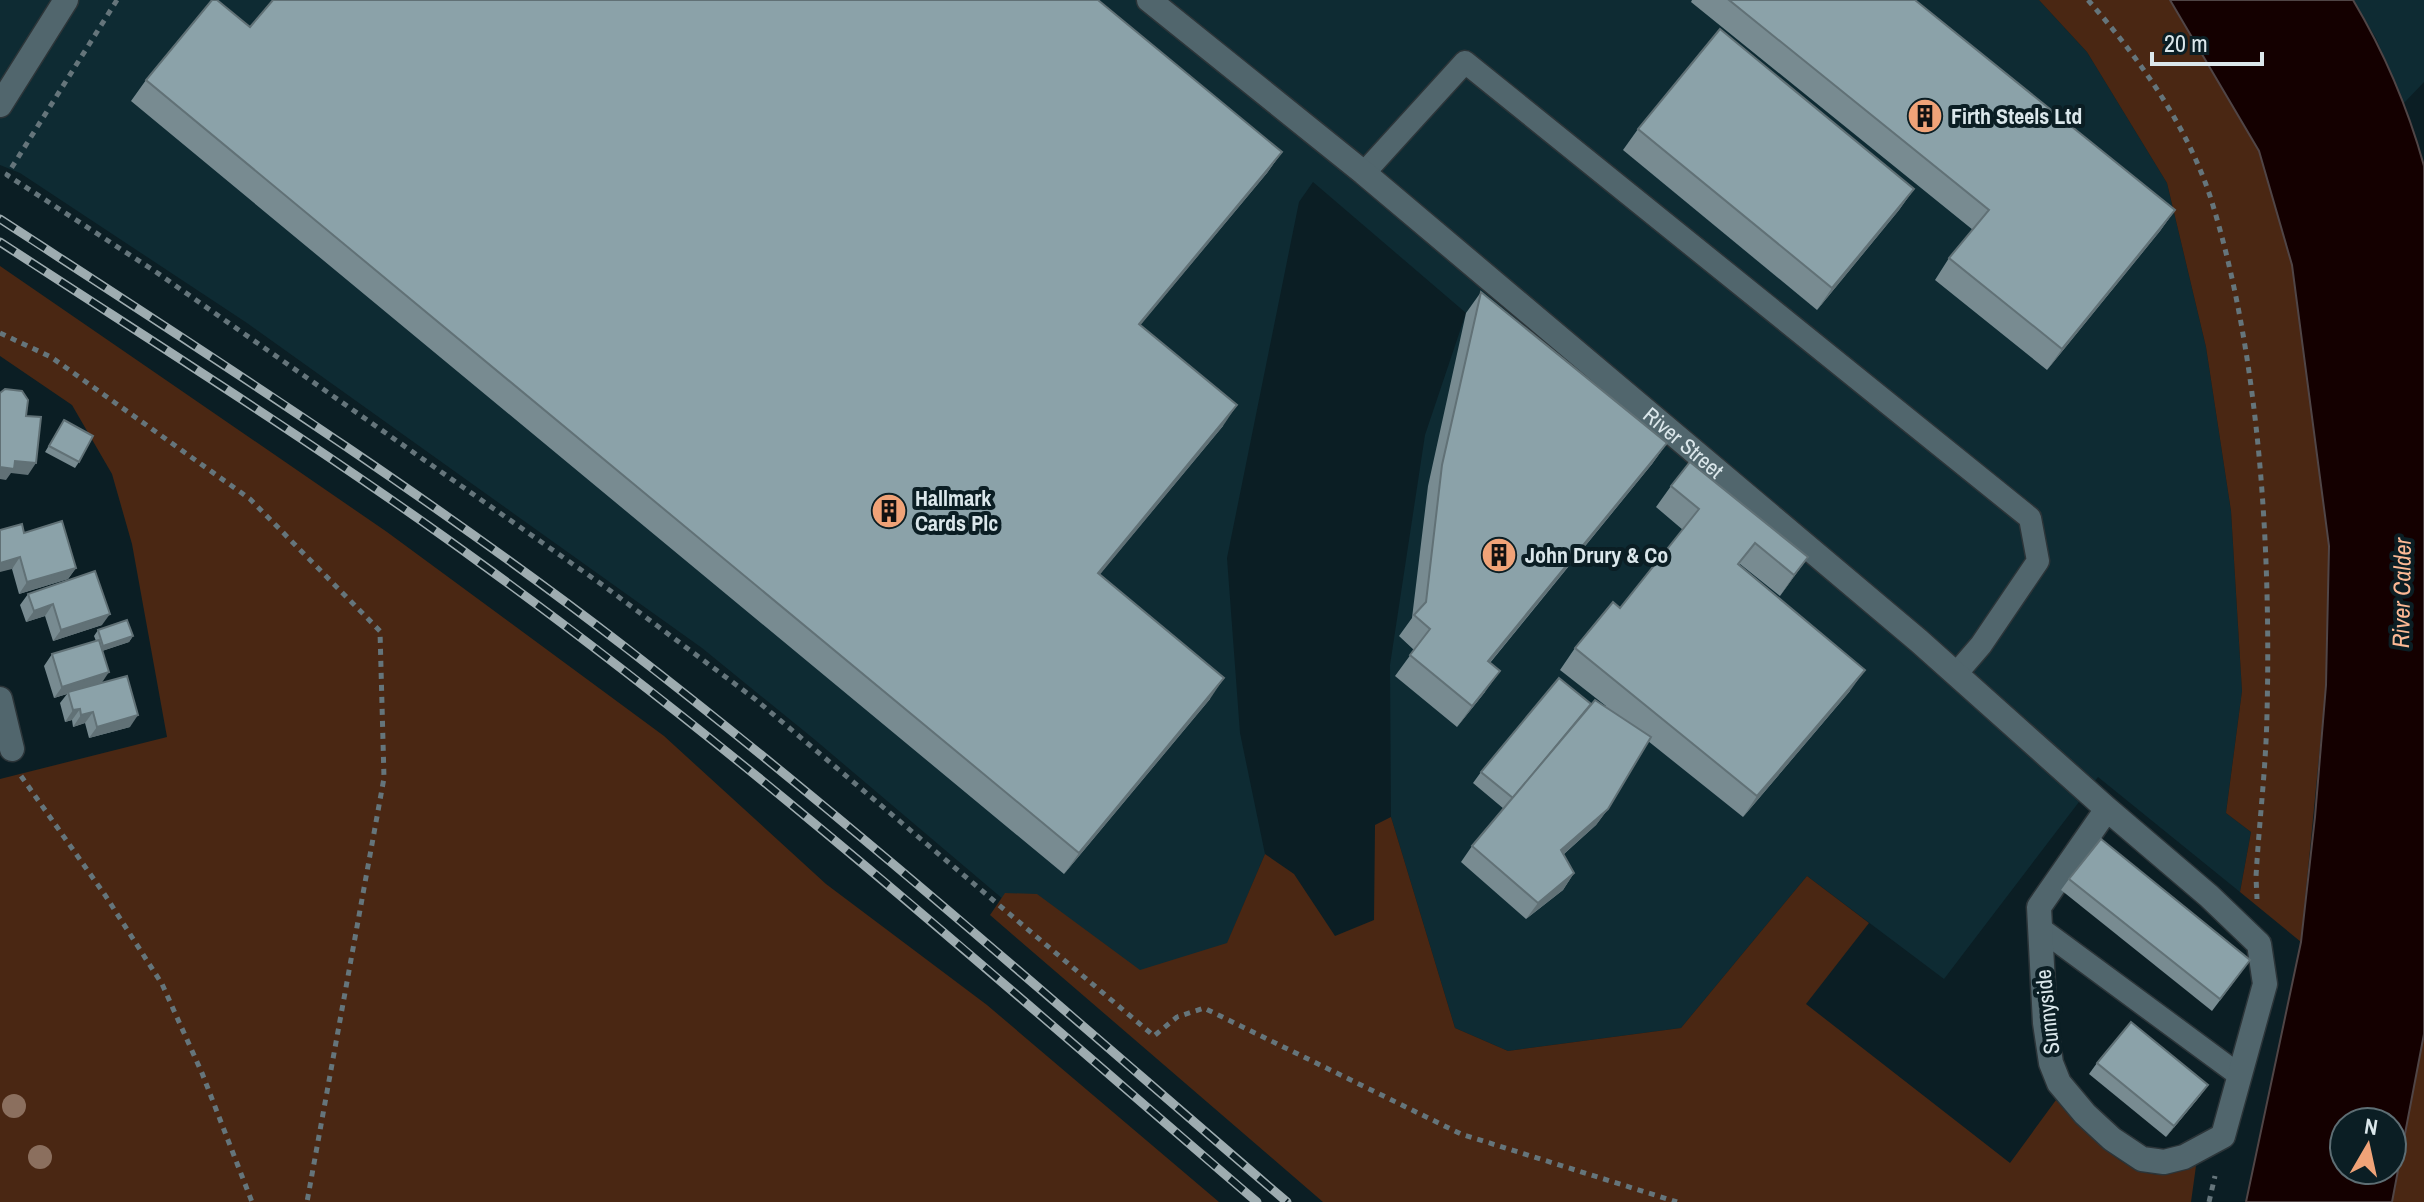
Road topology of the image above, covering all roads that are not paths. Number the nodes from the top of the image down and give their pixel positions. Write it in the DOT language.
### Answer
graph roads {
  1 [pos="66,0"];
  2 [pos="1149,0"];
  3 [pos="0,105"];
  4 [pos="1364,173"];
  5 [pos="1956,674"];
  6 [pos="0,699"];
  7 [pos="12,749"];
  8 [pos="2107,809"];
  9 [pos="2041,929"];
  10 [pos="2239,1075"];
  1 -- 3 [label="street"];
  2 -- 4 [label="street, River Street"];
  4 -- 5 [label="street, River Street"];
  4 -- 5 [label="lane"];
  5 -- 8 [label="street, River Street"];
  6 -- 7 [label="street"];
  8 -- 9 [label="street, Sunnyside"];
  8 -- 10 [label="street, River Street"];
  9 -- 10 [label="lane"];
  9 -- 10 [label="street, Sunnyside"];
}
